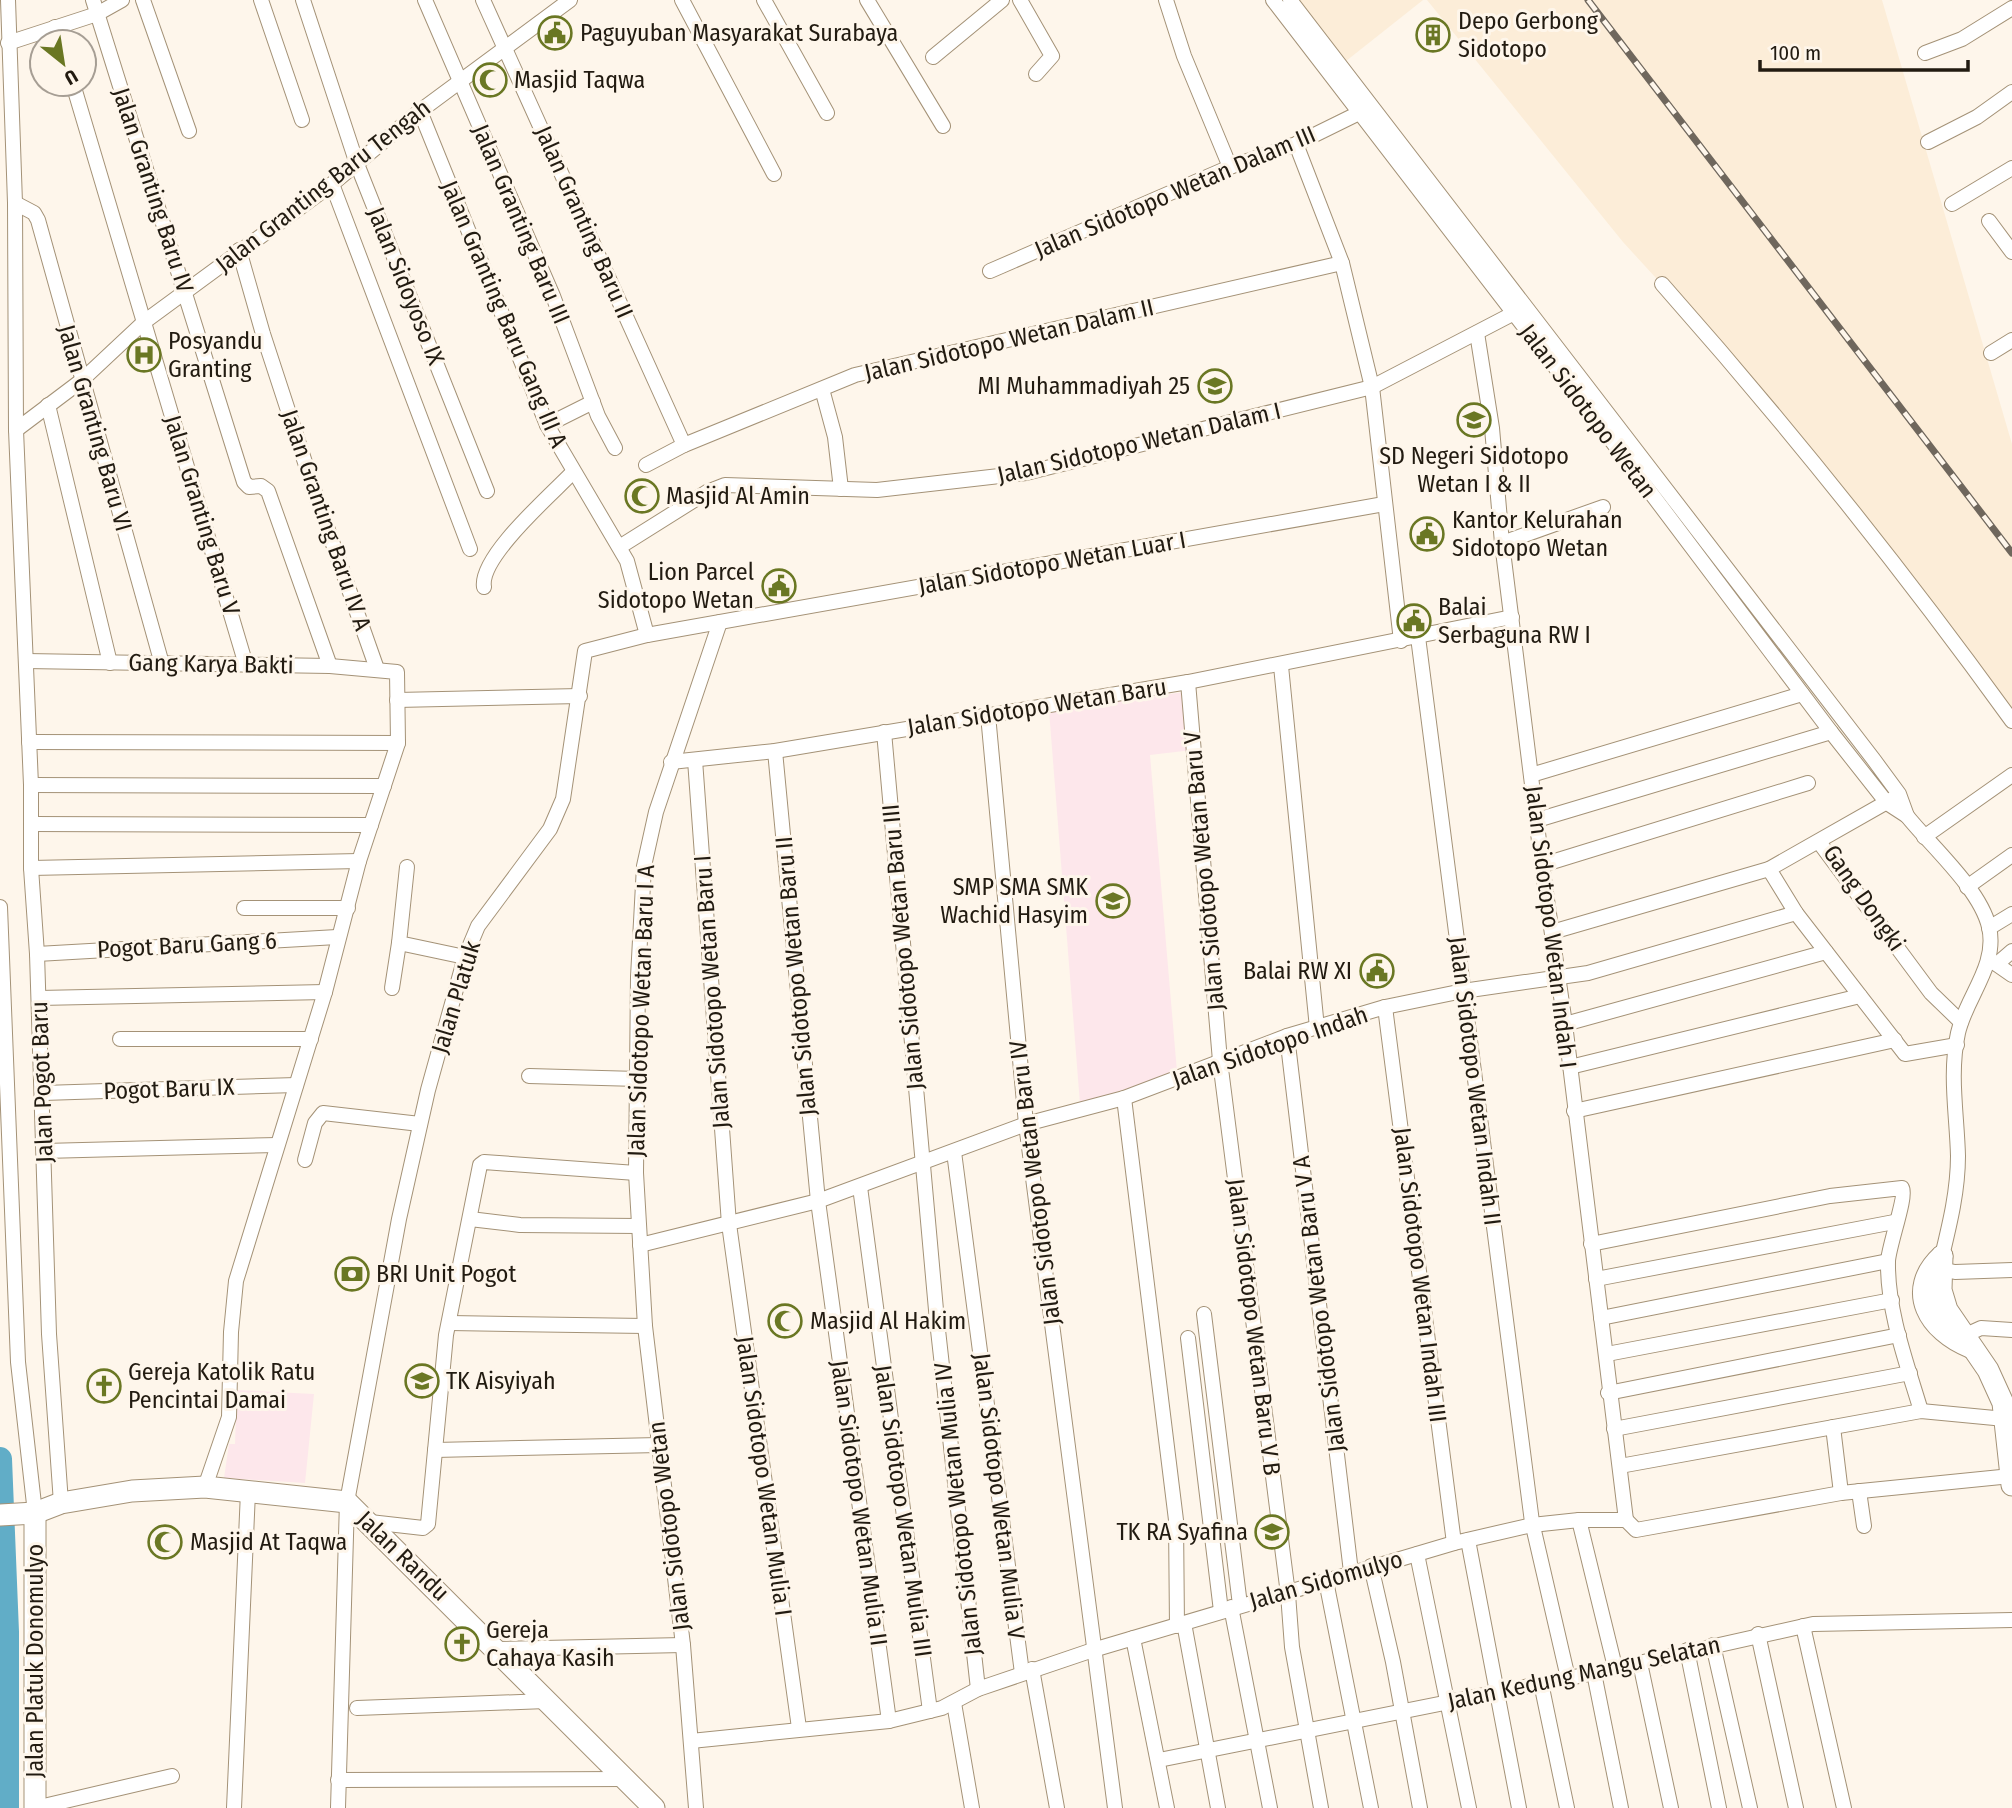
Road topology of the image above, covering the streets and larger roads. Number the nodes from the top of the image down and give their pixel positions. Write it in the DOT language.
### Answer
graph roads {
  1 [pos="8,0"];
  2 [pos="122,0"];
  3 [pos="143,0"];
  4 [pos="261,0"];
  5 [pos="303,0"];
  6 [pos="425,0"];
  7 [pos="483,0"];
  8 [pos="570,0"];
  9 [pos="682,0"];
  10 [pos="764,0"];
  11 [pos="867,0"];
  12 [pos="1002,0"];
  13 [pos="1020,0"];
  14 [pos="1166,0"];
  15 [pos="1273,0"];
  16 [pos="1290,0"];
  17 [pos="95,7"];
  18 [pos="2012,8"];
  19 [pos="55,27"];
  20 [pos="8,43"];
  21 [pos="506,47"];
  22 [pos="1925,53"];
  23 [pos="933,57"];
  24 [pos="1036,74"];
  25 [pos="459,81"];
  26 [pos="2012,92"];
  27 [pos="77,98"];
  28 [pos="420,111"];
  29 [pos="827,113"];
  30 [pos="1359,113"];
  31 [pos="302,120"];
  32 [pos="943,126"];
  33 [pos="189,131"];
  34 [pos="1928,142"];
  35 [pos="1296,144"];
  36 [pos="357,164"];
  37 [pos="1230,167"];
  38 [pos="2012,168"];
  39 [pos="774,174"];
  40 [pos="332,184"];
  41 [pos="15,203"];
  42 [pos="1952,204"];
  43 [pos="1989,221"];
  44 [pos="239,250"];
  45 [pos="2012,252"];
  46 [pos="1342,263"];
  47 [pos="990,271"];
  48 [pos="1662,284"];
  49 [pos="186,292"];
  50 [pos="1527,306"];
  51 [pos="1514,314"];
  52 [pos="144,322"];
  53 [pos="1476,333"];
  54 [pos="2012,340"];
  55 [pos="1991,354"];
  56 [pos="81,381"];
  57 [pos="1372,387"];
  58 [pos="822,389"];
  59 [pos="593,402"];
  60 [pos="48,405"];
  61 [pos="547,425"];
  62 [pos="16,430"];
  63 [pos="684,445"];
  64 [pos="615,448"];
  65 [pos="646,465"];
  66 [pos="573,472"];
  67 [pos="841,489"];
  68 [pos="487,491"];
  69 [pos="1384,504"];
  70 [pos="1602,507"];
  71 [pos="1502,543"];
  72 [pos="621,547"];
  73 [pos="470,549"];
  74 [pos="484,587"];
  75 [pos="1512,617"];
  76 [pos="720,622"];
  77 [pos="647,635"];
  78 [pos="1418,637"];
  79 [pos="1401,641"];
  80 [pos="26,661"];
  81 [pos="110,663"];
  82 [pos="162,664"];
  83 [pos="246,665"];
  84 [pos="330,666"];
  85 [pos="1282,666"];
  86 [pos="377,669"];
  87 [pos="1188,682"];
  88 [pos="1802,694"];
  89 [pos="580,696"];
  90 [pos="397,700"];
  91 [pos="988,715"];
  92 [pos="2012,722"];
  93 [pos="884,732"];
  94 [pos="1831,732"];
  95 [pos="29,742"];
  96 [pos="398,743"];
  97 [pos="775,751"];
  98 [pos="695,760"];
  99 [pos="671,762"];
  100 [pos="1531,775"];
  101 [pos="2012,775"];
  102 [pos="1808,783"];
  103 [pos="31,785"];
  104 [pos="384,786"];
  105 [pos="1899,794"];
  106 [pos="1887,803"];
  107 [pos="1908,816"];
  108 [pos="1537,820"];
  109 [pos="31,824"];
  110 [pos="372,825"];
  111 [pos="1924,837"];
  112 [pos="1819,842"];
  113 [pos="2012,855"];
  114 [pos="359,861"];
  115 [pos="1542,865"];
  116 [pos="407,867"];
  117 [pos="31,868"];
  118 [pos="1769,869"];
  119 [pos="1967,887"];
  120 [pos="0,906"];
  121 [pos="244,908"];
  122 [pos="348,908"];
  123 [pos="1796,913"];
  124 [pos="2012,914"];
  125 [pos="1989,928"];
  126 [pos="1552,932"];
  127 [pos="337,937"];
  128 [pos="399,943"];
  129 [pos="2012,951"];
  130 [pos="1826,952"];
  131 [pos="37,954"];
  132 [pos="466,957"];
  133 [pos="1993,961"];
  134 [pos="2012,975"];
  135 [pos="1559,977"];
  136 [pos="392,988"];
  137 [pos="1464,991"];
  138 [pos="325,992"];
  139 [pos="1860,996"];
  140 [pos="39,998"];
  141 [pos="1385,1007"];
  142 [pos="1961,1022"];
  143 [pos="1565,1024"];
  144 [pos="1317,1028"];
  145 [pos="1287,1036"];
  146 [pos="120,1039"];
  147 [pos="311,1039"];
  148 [pos="1895,1040"];
  149 [pos="1956,1045"];
  150 [pos="1220,1061"];
  151 [pos="1570,1067"];
  152 [pos="529,1076"];
  153 [pos="638,1079"];
  154 [pos="296,1086"];
  155 [pos="43,1093"];
  156 [pos="1124,1098"];
  157 [pos="1574,1111"];
  158 [pos="420,1124"];
  159 [pos="1026,1124"];
  160 [pos="277,1145"];
  161 [pos="44,1151"];
  162 [pos="954,1152"];
  163 [pos="305,1160"];
  164 [pos="923,1161"];
  165 [pos="636,1173"];
  166 [pos="860,1186"];
  167 [pos="818,1201"];
  168 [pos="470,1219"];
  169 [pos="1895,1222"];
  170 [pos="729,1224"];
  171 [pos="638,1226"];
  172 [pos="1591,1244"];
  173 [pos="640,1245"];
  174 [pos="1888,1261"];
  175 [pos="1938,1264"];
  176 [pos="2012,1270"];
  177 [pos="1596,1279"];
  178 [pos="1892,1300"];
  179 [pos="1203,1314"];
  180 [pos="1601,1318"];
  181 [pos="450,1323"];
  182 [pos="645,1326"];
  183 [pos="2012,1330"];
  184 [pos="1899,1335"];
  185 [pos="1188,1338"];
  186 [pos="1963,1341"];
  187 [pos="1606,1354"];
  188 [pos="1909,1373"];
  189 [pos="1608,1393"];
  190 [pos="2007,1408"];
  191 [pos="1921,1411"];
  192 [pos="1833,1427"];
  193 [pos="1614,1429"];
  194 [pos="659,1445"];
  195 [pos="435,1450"];
  196 [pos="1620,1466"];
  197 [pos="2007,1478"];
  198 [pos="205,1488"];
  199 [pos="1859,1491"];
  200 [pos="248,1492"];
  201 [pos="1840,1493"];
  202 [pos="347,1502"];
  203 [pos="61,1503"];
  204 [pos="33,1514"];
  205 [pos="0,1515"];
  206 [pos="1579,1520"];
  207 [pos="1626,1520"];
  208 [pos="370,1522"];
  209 [pos="1532,1525"];
  210 [pos="1864,1526"];
  211 [pos="1461,1542"];
  212 [pos="1417,1554"];
  213 [pos="1371,1566"];
  214 [pos="1351,1572"];
  215 [pos="1326,1581"];
  216 [pos="1288,1594"];
  217 [pos="1231,1608"];
  218 [pos="2012,1620"];
  219 [pos="1181,1625"];
  220 [pos="1804,1626"];
  221 [pos="1758,1634"];
  222 [pos="1133,1638"];
  223 [pos="683,1645"];
  224 [pos="1713,1645"];
  225 [pos="498,1649"];
  226 [pos="1093,1650"];
  227 [pos="1687,1650"];
  228 [pos="1640,1663"];
  229 [pos="1615,1667"];
  230 [pos="1027,1671"];
  231 [pos="1594,1673"];
  232 [pos="1568,1678"];
  233 [pos="1541,1683"];
  234 [pos="978,1689"];
  235 [pos="1497,1692"];
  236 [pos="546,1701"];
  237 [pos="954,1703"];
  238 [pos="1448,1703"];
  239 [pos="357,1708"];
  240 [pos="930,1711"];
  241 [pos="1403,1712"];
  242 [pos="889,1721"];
  243 [pos="1355,1721"];
  244 [pos="799,1728"];
  245 [pos="1307,1731"];
  246 [pos="1258,1738"];
  247 [pos="691,1741"];
  248 [pos="1207,1749"];
  249 [pos="1159,1760"];
  250 [pos="172,1776"];
  251 [pos="623,1779"];
  252 [pos="338,1780"];
  253 [pos="35,1808"];
  254 [pos="234,1808"];
  255 [pos="338,1808"];
  256 [pos="654,1808"];
  257 [pos="696,1808"];
  258 [pos="972,1808"];
  259 [pos="1057,1808"];
  260 [pos="1115,1808"];
  261 [pos="1167,1808"];
  262 [pos="1218,1808"];
  263 [pos="1270,1808"];
  264 [pos="1321,1808"];
  265 [pos="1371,1808"];
  266 [pos="1420,1808"];
  267 [pos="1469,1808"];
  268 [pos="1519,1808"];
  269 [pos="1567,1808"];
  270 [pos="1621,1808"];
  271 [pos="1671,1808"];
  272 [pos="1719,1808"];
  273 [pos="1750,1808"];
  274 [pos="1796,1808"];
  275 [pos="1844,1808"];
  1 -- 20 [label="street, Jalan Pogot Baru"];
  2 -- 17 [label="street"];
  3 -- 33 [label="street"];
  4 -- 31 [label="street"];
  5 -- 36 [label="street, Jalan Sidoyoso IX"];
  6 -- 25 [label="street, Jalan Granting Baru III"];
  7 -- 21 [label="street, Jalan Granting Baru II"];
  8 -- 21 [label="street, Jalan Granting Baru Tengah"];
  9 -- 39 [label="street"];
  10 -- 29 [label="street"];
  11 -- 32 [label="street"];
  12 -- 23 [label="street"];
  13 -- 24 [label="street"];
  14 -- 37 [label="street"];
  15 -- 30 [label="street, Jalan Sidotopo Wetan"];
  16 -- 50 [label="street, Jalan Sidotopo Wetan"];
  17 -- 19 [label="street"];
  17 -- 49 [label="street, Jalan Granting Baru IV"];
  18 -- 22 [label="street"];
  19 -- 20 [label="street"];
  20 -- 41 [label="street, Jalan Pogot Baru"];
  21 -- 25 [label="street, Jalan Granting Baru Tengah"];
  21 -- 63 [label="street, Jalan Granting Baru II"];
  25 -- 28 [label="street, Jalan Granting Baru Tengah"];
  25 -- 59 [label="street, Jalan Granting Baru III"];
  26 -- 34 [label="street"];
  27 -- 52 [label="street, Jalan Granting Baru V"];
  28 -- 36 [label="street, Jalan Granting Baru Tengah"];
  28 -- 61 [label="street, Jalan Granting Baru Gang III A"];
  30 -- 35 [label="street, Jalan Sidotopo Wetan Dalam III"];
  30 -- 51 [label="street, Jalan Sidotopo Wetan"];
  35 -- 37 [label="street, Jalan Sidotopo Wetan Dalam III"];
  35 -- 46 [label="street"];
  36 -- 40 [label="street, Jalan Granting Baru Tengah"];
  36 -- 68 [label="street, Jalan Sidoyoso IX"];
  37 -- 47 [label="street, Jalan Sidotopo Wetan Dalam III"];
  38 -- 42 [label="street"];
  40 -- 44 [label="street, Jalan Granting Baru Tengah"];
  40 -- 73 [label="street"];
  41 -- 56 [label="street, Jalan Granting Baru VI"];
  41 -- 62 [label="street, Jalan Pogot Baru"];
  43 -- 45 [label="street"];
  44 -- 49 [label="street, Jalan Granting Baru Tengah"];
  44 -- 86 [label="street, Jalan Granting Baru IV A"];
  46 -- 57 [label="street"];
  46 -- 58 [label="street, Jalan Sidotopo Wetan Dalam II"];
  48 -- 92 [label="street"];
  49 -- 52 [label="street, Jalan Granting Baru Tengah"];
  49 -- 84 [label="street, Jalan Granting Baru IV"];
  50 -- 51 [label="street, Jalan Sidotopo Wetan Dalam I"];
  50 -- 105 [label="street, Jalan Sidotopo Wetan"];
  51 -- 53 [label="street, Jalan Sidotopo Wetan Dalam I"];
  51 -- 88 [label="street, Jalan Sidotopo Wetan"];
  52 -- 56 [label="street, Jalan Granting Baru Tengah"];
  52 -- 83 [label="street, Jalan Granting Baru V"];
  53 -- 57 [label="street, Jalan Sidotopo Wetan Dalam I"];
  53 -- 71 [label="street, Jalan Sidotopo Wetan Indah I"];
  54 -- 55 [label="street"];
  56 -- 60 [label="street, Jalan Granting Baru Tengah"];
  56 -- 82 [label="street, Jalan Granting Baru VI"];
  57 -- 67 [label="street, Jalan Sidotopo Wetan Dalam I"];
  57 -- 69 [label="street"];
  58 -- 63 [label="street, Jalan Sidotopo Wetan Dalam II"];
  58 -- 67 [label="street"];
  59 -- 61 [label="street"];
  59 -- 64 [label="street, Jalan Granting Baru III"];
  60 -- 62 [label="street, Jalan Granting Baru Tengah"];
  60 -- 81 [label="street"];
  61 -- 66 [label="street, Jalan Granting Baru Gang III A"];
  62 -- 80 [label="street, Jalan Pogot Baru"];
  63 -- 65 [label="street, Jalan Sidotopo Wetan Dalam II"];
  66 -- 72 [label="street, Jalan Granting Baru Gang III A"];
  66 -- 74 [label="street"];
  67 -- 72 [label="street, Jalan Sidotopo Wetan Dalam I"];
  69 -- 76 [label="street, Jalan Sidotopo Wetan Luar I"];
  69 -- 79 [label="street"];
  70 -- 71 [label="street"];
  71 -- 75 [label="street, Jalan Sidotopo Wetan Indah I"];
  72 -- 77 [label="street, Jalan Granting Baru Gang III A"];
  75 -- 78 [label="street, Jalan Sidotopo Wetan Baru"];
  75 -- 100 [label="street, Jalan Sidotopo Wetan Indah I"];
  76 -- 77 [label="street, Jalan Platuk"];
  76 -- 99 [label="street, Jalan Sidotopo Wetan Baru I A"];
  77 -- 89 [label="street, Jalan Platuk"];
  78 -- 79 [label="street, Jalan Sidotopo Wetan Baru"];
  78 -- 137 [label="street, Jalan Sidotopo Wetan Indah II"];
  79 -- 85 [label="street, Jalan Sidotopo Wetan Baru"];
  80 -- 81 [label="street, Gang Karya Bakti"];
  80 -- 95 [label="street, Jalan Pogot Baru"];
  81 -- 82 [label="street, Gang Karya Bakti"];
  82 -- 83 [label="street, Gang Karya Bakti"];
  83 -- 84 [label="street, Gang Karya Bakti"];
  84 -- 86 [label="street, Gang Karya Bakti"];
  85 -- 87 [label="street, Jalan Sidotopo Wetan Baru"];
  85 -- 144 [label="street"];
  86 -- 90 [label="street, Gang Karya Bakti"];
  87 -- 91 [label="street, Jalan Sidotopo Wetan Baru"];
  87 -- 150 [label="street, Jalan Sidotopo Wetan Baru V"];
  88 -- 94 [label="street, Jalan Sidotopo Wetan"];
  88 -- 100 [label="street"];
  89 -- 90 [label="street"];
  89 -- 132 [label="street, Jalan Platuk"];
  90 -- 96 [label="street"];
  91 -- 93 [label="street, Jalan Sidotopo Wetan Baru"];
  91 -- 159 [label="street, Jalan Sidotopo Wetan Baru IV"];
  93 -- 97 [label="street, Jalan Sidotopo Wetan Baru"];
  93 -- 164 [label="street, Jalan Sidotopo Wetan Baru III"];
  94 -- 106 [label="street, Jalan Sidotopo Wetan"];
  94 -- 108 [label="street"];
  95 -- 96 [label="street"];
  95 -- 103 [label="street, Jalan Pogot Baru"];
  96 -- 104 [label="street"];
  97 -- 98 [label="street, Jalan Sidotopo Wetan Baru"];
  97 -- 167 [label="street, Jalan Sidotopo Wetan Baru II"];
  98 -- 99 [label="street, Jalan Sidotopo Wetan Baru"];
  98 -- 170 [label="street, Jalan Sidotopo Wetan Baru I"];
  99 -- 153 [label="street, Jalan Sidotopo Wetan Baru I A"];
  100 -- 108 [label="street, Jalan Sidotopo Wetan Indah I"];
  101 -- 111 [label="street"];
  102 -- 115 [label="street"];
  103 -- 104 [label="street"];
  103 -- 109 [label="street, Jalan Pogot Baru"];
  104 -- 110 [label="street"];
  105 -- 106 [label="street, Gang Dongki"];
  105 -- 107 [label="street, Jalan Sidotopo Wetan"];
  106 -- 107 [label="street, Jalan Sidotopo Wetan"];
  106 -- 112 [label="street, Gang Dongki"];
  107 -- 111 [label="street, Jalan Sidotopo Wetan"];
  108 -- 115 [label="street, Jalan Sidotopo Wetan Indah I"];
  109 -- 110 [label="street"];
  109 -- 117 [label="street, Jalan Pogot Baru"];
  110 -- 114 [label="street"];
  111 -- 119 [label="street, Jalan Sidotopo Wetan"];
  112 -- 118 [label="street"];
  112 -- 142 [label="street, Gang Dongki"];
  113 -- 119 [label="street"];
  114 -- 117 [label="street"];
  114 -- 122 [label="street"];
  115 -- 126 [label="street, Jalan Sidotopo Wetan Indah I"];
  116 -- 128 [label="street"];
  117 -- 131 [label="street, Jalan Pogot Baru"];
  118 -- 123 [label="street"];
  118 -- 126 [label="street"];
  119 -- 125 [label="street, Jalan Sidotopo Wetan"];
  120 -- 204 [label="street"];
  121 -- 122 [label="street"];
  122 -- 127 [label="street"];
  123 -- 130 [label="street"];
  123 -- 135 [label="street, Jalan Sidotopo Indah"];
  124 -- 125 [label="street"];
  125 -- 133 [label="street, Jalan Sidotopo Wetan"];
  126 -- 135 [label="street, Jalan Sidotopo Wetan Indah I"];
  127 -- 131 [label="street, Pogot Baru Gang 6"];
  127 -- 138 [label="street"];
  128 -- 132 [label="street"];
  128 -- 136 [label="street"];
  129 -- 133 [label="street"];
  130 -- 139 [label="street"];
  130 -- 143 [label="street"];
  131 -- 140 [label="street, Jalan Pogot Baru"];
  132 -- 158 [label="street, Jalan Platuk"];
  133 -- 134 [label="street"];
  133 -- 142 [label="street"];
  135 -- 137 [label="street, Jalan Sidotopo Indah"];
  135 -- 143 [label="street, Jalan Sidotopo Wetan Indah I"];
  137 -- 141 [label="street, Jalan Sidotopo Indah"];
  137 -- 209 [label="street, Jalan Sidotopo Wetan Indah II"];
  138 -- 140 [label="street"];
  138 -- 147 [label="street"];
  139 -- 148 [label="street"];
  139 -- 151 [label="street"];
  140 -- 155 [label="street, Jalan Pogot Baru"];
  141 -- 144 [label="street, Jalan Sidotopo Indah"];
  141 -- 211 [label="street, Jalan Sidotopo Wetan Indah III"];
  142 -- 149 [label="street"];
  143 -- 151 [label="street, Jalan Sidotopo Wetan Indah I"];
  144 -- 145 [label="street, Jalan Sidotopo Indah"];
  145 -- 150 [label="street, Jalan Sidotopo Indah"];
  145 -- 214 [label="street, Jalan Sidotopo Wetan Baru V A"];
  146 -- 147 [label="street"];
  147 -- 154 [label="street"];
  148 -- 149 [label="street"];
  148 -- 157 [label="street"];
  149 -- 175 [label="street"];
  150 -- 156 [label="street, Jalan Sidotopo Indah"];
  150 -- 216 [label="street, Jalan Sidotopo Wetan Baru V B"];
  151 -- 157 [label="street, Jalan Sidotopo Wetan Indah I"];
  152 -- 153 [label="street"];
  153 -- 165 [label="street, Jalan Sidotopo Wetan Baru I A"];
  154 -- 155 [label="street, Pogot Baru IX"];
  154 -- 160 [label="street"];
  155 -- 161 [label="street, Jalan Pogot Baru"];
  156 -- 159 [label="street, Jalan Sidotopo Indah"];
  156 -- 219 [label="street"];
  157 -- 172 [label="street, Jalan Sidotopo Wetan Indah I"];
  158 -- 163 [label="street"];
  158 -- 202 [label="street, Jalan Platuk"];
  159 -- 162 [label="street, Jalan Sidotopo Indah"];
  159 -- 226 [label="street, Jalan Sidotopo Wetan Baru IV"];
  160 -- 161 [label="street"];
  160 -- 198 [label="street"];
  161 -- 203 [label="street, Jalan Pogot Baru"];
  162 -- 164 [label="street, Jalan Sidotopo Indah"];
  162 -- 230 [label="street, Jalan Sidotopo Wetan Mulia V"];
  164 -- 166 [label="street, Jalan Sidotopo Indah"];
  164 -- 234 [label="street, Jalan Sidotopo Wetan Mulia IV"];
  165 -- 168 [label="street"];
  165 -- 171 [label="street, Jalan Sidotopo Wetan Baru I A"];
  166 -- 167 [label="street, Jalan Sidotopo Indah"];
  166 -- 240 [label="street, Jalan Sidotopo Wetan Mulia III"];
  167 -- 170 [label="street, Jalan Sidotopo Indah"];
  167 -- 242 [label="street, Jalan Sidotopo Wetan Mulia II"];
  168 -- 171 [label="street"];
  168 -- 181 [label="street"];
  169 -- 172 [label="street"];
  169 -- 174 [label="street"];
  169 -- 177 [label="street"];
  170 -- 173 [label="street, Jalan Sidotopo Indah"];
  170 -- 244 [label="street, Jalan Sidotopo Wetan Mulia I"];
  171 -- 173 [label="street, Jalan Sidotopo Wetan Baru I A"];
  172 -- 177 [label="street, Jalan Sidotopo Wetan Indah I"];
  173 -- 182 [label="street, Jalan Sidotopo Wetan"];
  174 -- 178 [label="street"];
  174 -- 180 [label="street"];
  175 -- 176 [label="street"];
  175 -- 186 [label="street"];
  177 -- 180 [label="street, Jalan Sidotopo Wetan Indah I"];
  178 -- 184 [label="street"];
  178 -- 187 [label="street"];
  179 -- 217 [label="street"];
  180 -- 187 [label="street, Jalan Sidotopo Wetan Indah I"];
  181 -- 182 [label="street"];
  181 -- 195 [label="street"];
  182 -- 194 [label="street, Jalan Sidotopo Wetan"];
  183 -- 186 [label="street"];
  184 -- 188 [label="street"];
  184 -- 189 [label="street"];
  185 -- 217 [label="street"];
  186 -- 190 [label="street"];
  187 -- 189 [label="street, Jalan Sidotopo Wetan Indah I"];
  188 -- 191 [label="street"];
  188 -- 193 [label="street"];
  189 -- 193 [label="street, Jalan Sidotopo Wetan Indah I"];
  190 -- 191 [label="street"];
  190 -- 197 [label="street"];
  191 -- 192 [label="street"];
  192 -- 196 [label="street"];
  192 -- 201 [label="street"];
  193 -- 196 [label="street, Jalan Sidotopo Wetan Indah I"];
  194 -- 195 [label="street"];
  194 -- 223 [label="street, Jalan Sidotopo Wetan"];
  195 -- 208 [label="street"];
  196 -- 207 [label="street, Jalan Sidotopo Wetan Indah I"];
  197 -- 199 [label="street, Jalan Sidomulyo"];
  198 -- 200 [label="street, Jalan Randu"];
  198 -- 203 [label="street, Jalan Randu"];
  199 -- 201 [label="street, Jalan Sidomulyo"];
  199 -- 210 [label="street"];
  200 -- 202 [label="street, Jalan Randu"];
  200 -- 254 [label="street"];
  201 -- 207 [label="street, Jalan Sidomulyo"];
  202 -- 208 [label="street, Jalan Randu"];
  202 -- 252 [label="street, Jalan Platuk"];
  203 -- 204 [label="street, Jalan Randu"];
  204 -- 205 [label="street, Jalan Randu"];
  204 -- 253 [label="street, Jalan Platuk Donomulyo"];
  206 -- 207 [label="street, Jalan Sidomulyo"];
  206 -- 209 [label="street, Jalan Sidomulyo"];
  206 -- 229 [label="street"];
  208 -- 225 [label="street, Jalan Randu"];
  209 -- 211 [label="street, Jalan Sidomulyo"];
  209 -- 232 [label="street, Jalan Sidotopo Wetan Indah II"];
  211 -- 212 [label="street, Jalan Sidomulyo"];
  211 -- 235 [label="street, Jalan Sidotopo Wetan Indah III"];
  212 -- 213 [label="street, Jalan Sidomulyo"];
  212 -- 238 [label="street"];
  213 -- 214 [label="street, Jalan Sidomulyo"];
  213 -- 241 [label="street"];
  214 -- 215 [label="street, Jalan Sidomulyo"];
  215 -- 216 [label="street, Jalan Sidomulyo"];
  215 -- 243 [label="street"];
  216 -- 217 [label="street, Jalan Sidomulyo"];
  216 -- 245 [label="street, Jalan Sidotopo Wetan Baru V B"];
  217 -- 219 [label="street, Jalan Sidomulyo"];
  217 -- 246 [label="street"];
  218 -- 220 [label="street, Jalan Kedung Mangu Selatan"];
  219 -- 222 [label="street, Jalan Sidomulyo"];
  219 -- 248 [label="street"];
  220 -- 221 [label="street, Jalan Kedung Mangu Selatan"];
  220 -- 275 [label="street"];
  221 -- 224 [label="street, Jalan Kedung Mangu Selatan"];
  221 -- 274 [label="street"];
  222 -- 226 [label="street, Jalan Sidomulyo"];
  222 -- 249 [label="street"];
  223 -- 225 [label="street"];
  223 -- 247 [label="street, Jalan Sidotopo Wetan"];
  224 -- 227 [label="street, Jalan Kedung Mangu Selatan"];
  224 -- 273 [label="street"];
  225 -- 236 [label="street, Jalan Randu"];
  226 -- 230 [label="street, Jalan Sidomulyo"];
  226 -- 260 [label="street, Jalan Sidotopo Wetan Baru IV"];
  227 -- 228 [label="street, Jalan Kedung Mangu Selatan"];
  227 -- 272 [label="street"];
  228 -- 229 [label="street, Jalan Kedung Mangu Selatan"];
  228 -- 271 [label="street"];
  229 -- 231 [label="street, Jalan Kedung Mangu Selatan"];
  230 -- 234 [label="street"];
  230 -- 259 [label="street, Jalan Sidotopo Wetan Mulia V"];
  231 -- 232 [label="street, Jalan Kedung Mangu Selatan"];
  231 -- 270 [label="street"];
  232 -- 233 [label="street, Jalan Kedung Mangu Selatan"];
  233 -- 235 [label="street, Jalan Kedung Mangu Selatan"];
  233 -- 269 [label="street"];
  234 -- 237 [label="street"];
  235 -- 238 [label="street, Jalan Kedung Mangu Selatan"];
  235 -- 268 [label="street, Jalan Sidotopo Wetan Indah III"];
  236 -- 239 [label="street"];
  236 -- 251 [label="street, Jalan Randu"];
  237 -- 240 [label="street"];
  237 -- 258 [label="street"];
  238 -- 241 [label="street, Jalan Kedung Mangu Selatan"];
  238 -- 267 [label="street"];
  240 -- 242 [label="street"];
  241 -- 243 [label="street, Jalan Kedung Mangu Selatan"];
  241 -- 266 [label="street"];
  242 -- 244 [label="street"];
  243 -- 245 [label="street, Jalan Kedung Mangu Selatan"];
  243 -- 265 [label="street"];
  244 -- 247 [label="street"];
  245 -- 246 [label="street, Jalan Kedung Mangu Selatan"];
  245 -- 264 [label="street, Jalan Sidotopo Wetan Baru V B"];
  246 -- 248 [label="street, Jalan Kedung Mangu Selatan"];
  246 -- 263 [label="street"];
  247 -- 257 [label="street, Jalan Sidotopo Wetan"];
  248 -- 249 [label="street, Jalan Kedung Mangu Selatan"];
  248 -- 262 [label="street"];
  249 -- 261 [label="street"];
  250 -- 253 [label="street"];
  251 -- 252 [label="street"];
  251 -- 256 [label="street, Jalan Randu"];
  252 -- 255 [label="street, Jalan Platuk"];
}
